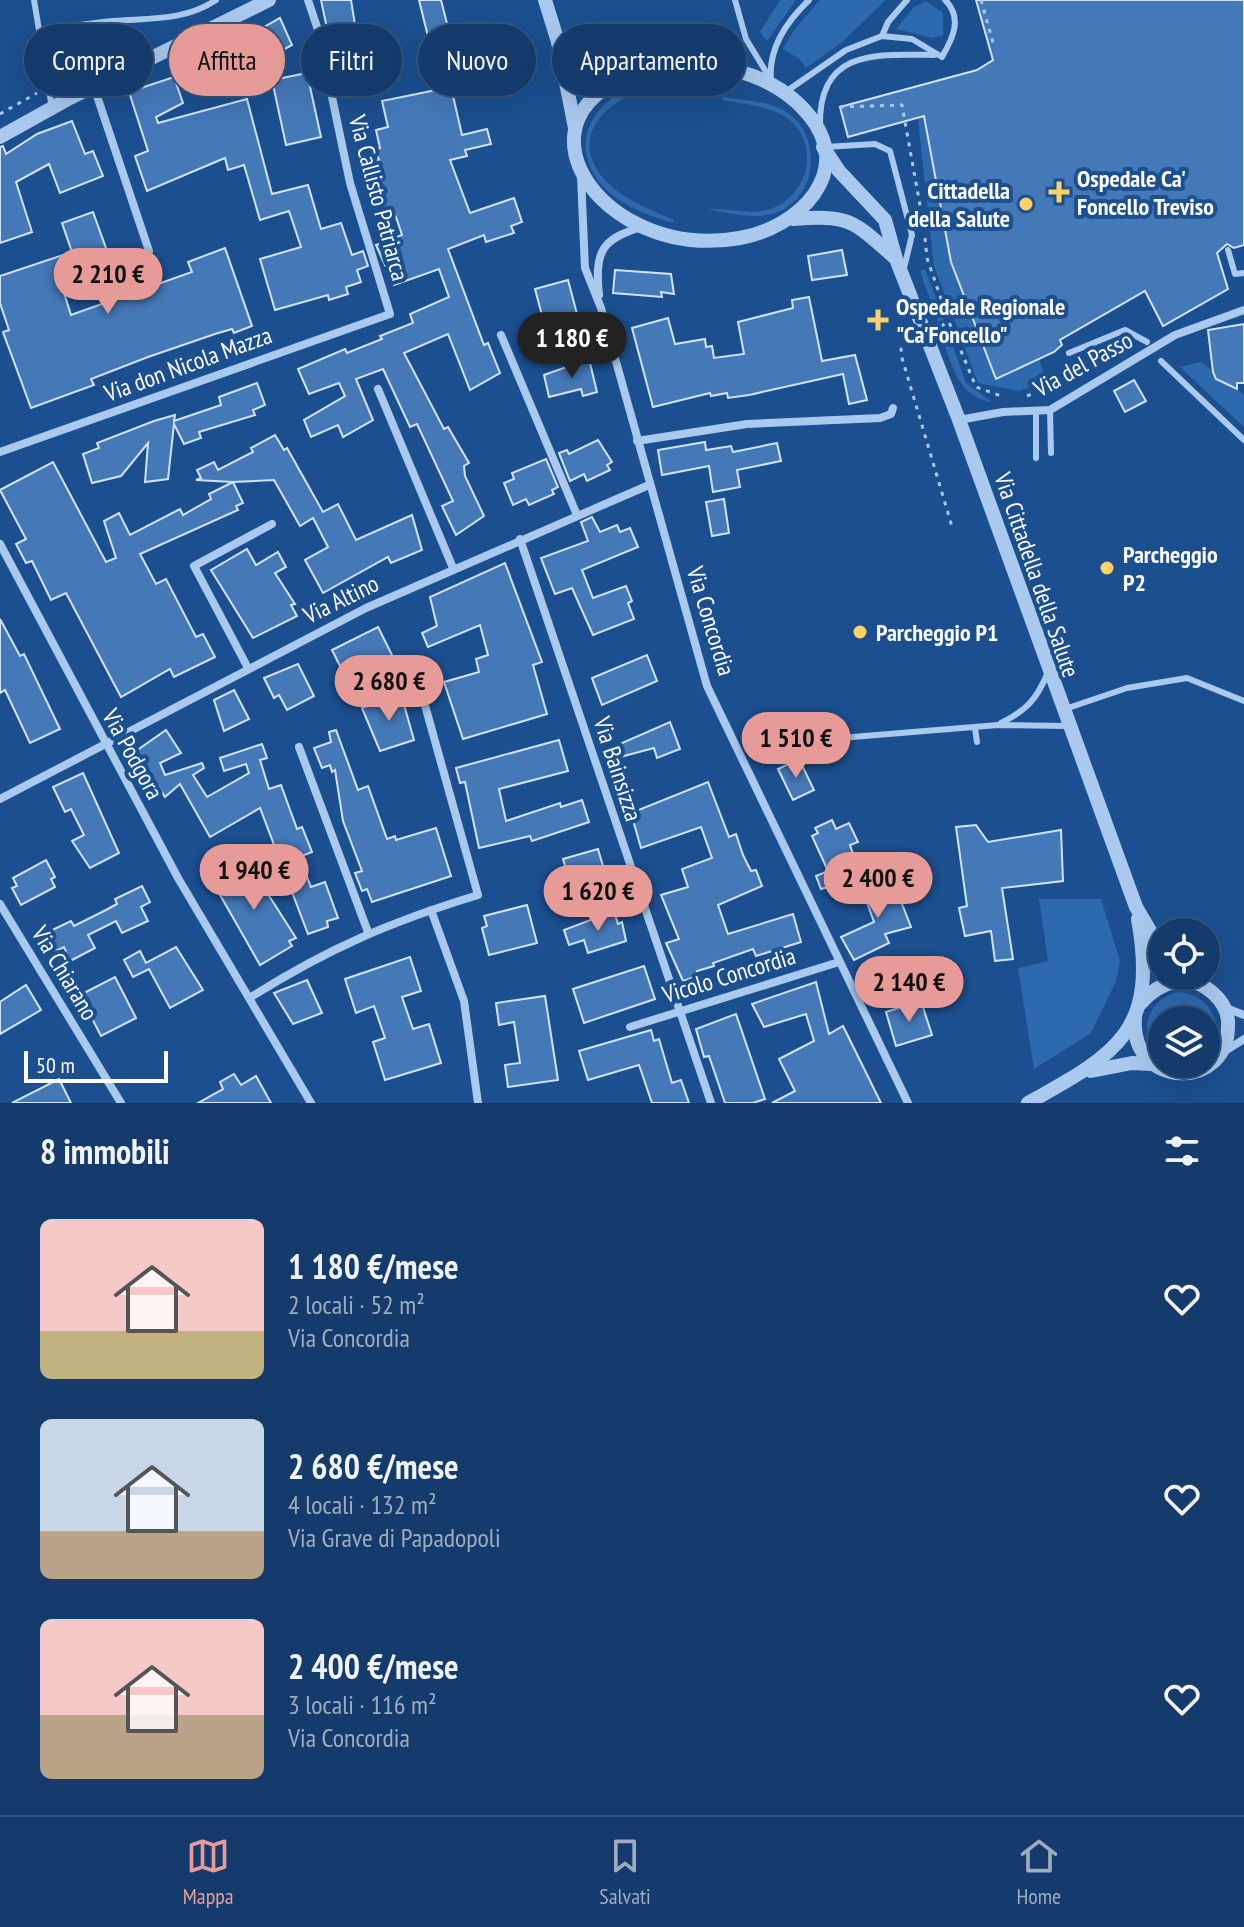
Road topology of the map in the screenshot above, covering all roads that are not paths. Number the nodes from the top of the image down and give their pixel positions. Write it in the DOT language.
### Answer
graph roads {
  1 [pos="34,0"];
  2 [pos="216,0"];
  3 [pos="269,0"];
  4 [pos="308,0"];
  5 [pos="545,0"];
  6 [pos="735,0"];
  7 [pos="809,0"];
  8 [pos="907,0"];
  9 [pos="945,0"];
  10 [pos="38,24"];
  11 [pos="92,24"];
  12 [pos="552,24"];
  13 [pos="882,36"];
  14 [pos="937,55"];
  15 [pos="153,58"];
  16 [pos="746,73"];
  17 [pos="771,80"];
  18 [pos="783,93"];
  19 [pos="50,96"];
  20 [pos="76,96"];
  21 [pos="97,96"];
  22 [pos="569,96"];
  23 [pos="594,96"];
  24 [pos="52,108"];
  25 [pos="575,128"];
  26 [pos="0,137"];
  27 [pos="822,142"];
  28 [pos="581,175"];
  29 [pos="793,219"];
  30 [pos="642,227"];
  31 [pos="1228,250"];
  32 [pos="149,251"];
  33 [pos="896,259"];
  34 [pos="1244,273"];
  35 [pos="903,275"];
  36 [pos="601,308"];
  37 [pos="1244,310"];
  38 [pos="390,314"];
  39 [pos="501,335"];
  40 [pos="1147,342"];
  41 [pos="1069,353"];
  42 [pos="1161,361"];
  43 [pos="378,389"];
  44 [pos="893,408"];
  45 [pos="1050,410"];
  46 [pos="1036,413"];
  47 [pos="959,420"];
  48 [pos="1244,440"];
  49 [pos="637,441"];
  50 [pos="0,452"];
  51 [pos="1051,453"];
  52 [pos="1036,458"];
  53 [pos="649,485"];
  54 [pos="577,515"];
  55 [pos="272,524"];
  56 [pos="520,539"];
  57 [pos="0,544"];
  58 [pos="453,568"];
  59 [pos="248,668"];
  60 [pos="1048,672"];
  61 [pos="421,691"];
  62 [pos="1244,701"];
  63 [pos="1061,709"];
  64 [pos="998,725"];
  65 [pos="1068,726"];
  66 [pos="975,728"];
  67 [pos="816,740"];
  68 [pos="977,742"];
  69 [pos="104,744"];
  70 [pos="299,747"];
  71 [pos="0,799"];
  72 [pos="0,904"];
  73 [pos="1136,907"];
  74 [pos="431,910"];
  75 [pos="1148,927"];
  76 [pos="368,932"];
  77 [pos="839,962"];
  78 [pos="1157,990"];
  79 [pos="1208,990"];
  80 [pos="251,997"];
  81 [pos="1224,1007"];
  82 [pos="1138,1010"];
  83 [pos="678,1012"];
  84 [pos="1244,1015"];
  85 [pos="630,1027"];
  86 [pos="1244,1039"];
  87 [pos="1221,1053"];
  88 [pos="1148,1059"];
  89 [pos="1148,1064"];
  90 [pos="1087,1072"];
  91 [pos="121,1103"];
  92 [pos="311,1103"];
  93 [pos="478,1103"];
  94 [pos="711,1103"];
  95 [pos="908,1103"];
  96 [pos="1028,1103"];
  1 -- 10 [label="lane"];
  2 -- 11 [label="lane"];
  3 -- 15 [label="street"];
  4 -- 38 [label="street, Via Callisto Patriarca"];
  5 -- 12 [label="street"];
  6 -- 17 [label="lane"];
  7 -- 17 [label="lane"];
  8 -- 13 [label="lane"];
  9 -- 14 [label="lane"];
  13 -- 14 [label="lane"];
  13 -- 18 [label="lane"];
  14 -- 27 [label="lane"];
  16 -- 18 [label="street"];
  17 -- 18 [label="lane"];
  18 -- 27 [label="street"];
  19 -- 24 [label="lane"];
  20 -- 24 [label="street"];
  21 -- 32 [label="street"];
  22 -- 25 [label="street"];
  23 -- 25 [label="street"];
  24 -- 26 [label="street"];
  25 -- 28 [label="street"];
  27 -- 29 [label="street"];
  27 -- 33 [label="street, Via Cittadella della Salute"];
  27 -- 35 [label="lane"];
  28 -- 30 [label="street"];
  28 -- 36 [label="street, Via Concordia"];
  29 -- 30 [label="street"];
  29 -- 33 [label="street, Via Cittadella della Salute"];
  30 -- 36 [label="street, Via Concordia"];
  31 -- 34 [label="lane"];
  33 -- 35 [label="street, Via Cittadella della Salute"];
  35 -- 47 [label="street, Via Cittadella della Salute"];
  36 -- 49 [label="street, Via Concordia"];
  37 -- 45 [label="street, Via del Passo"];
  38 -- 50 [label="street, Via don Nicola Mazza"];
  39 -- 54 [label="street"];
  40 -- 41 [label="lane"];
  42 -- 48 [label="lane"];
  43 -- 58 [label="street"];
  44 -- 49 [label="street"];
  45 -- 46 [label="street, Via del Passo"];
  45 -- 51 [label="lane"];
  46 -- 47 [label="street, Via del Passo"];
  46 -- 52 [label="lane"];
  47 -- 60 [label="street, Via Cittadella della Salute"];
  49 -- 53 [label="street, Via Concordia"];
  53 -- 54 [label="street, Via Altino"];
  53 -- 77 [label="street, Via Concordia"];
  54 -- 56 [label="street, Via Altino"];
  55 -- 59 [label="street"];
  56 -- 58 [label="street, Via Altino"];
  56 -- 83 [label="street, Via Bainsizza"];
  57 -- 69 [label="street, Via Podgora"];
  58 -- 59 [label="street, Via Altino"];
  59 -- 69 [label="street, Via Altino"];
  60 -- 63 [label="street, Via Cittadella della Salute"];
  60 -- 64 [label="lane"];
  61 -- 74 [label="street"];
  62 -- 63 [label="lane"];
  63 -- 65 [label="street, Via Cittadella della Salute"];
  64 -- 65 [label="lane"];
  64 -- 66 [label="lane"];
  65 -- 73 [label="street, Via Cittadella della Salute"];
  66 -- 67 [label="lane"];
  66 -- 68 [label="lane"];
  69 -- 71 [label="street, Via Altino"];
  69 -- 80 [label="street, Via Podgora"];
  70 -- 76 [label="street"];
  72 -- 91 [label="street, Via Chiarano"];
  73 -- 75 [label="street, Via Cittadella della Salute"];
  73 -- 82 [label="street, Via Cittadella della Salute"];
  74 -- 76 [label="street"];
  74 -- 93 [label="street"];
  76 -- 80 [label="street"];
  77 -- 83 [label="street, Vicolo Concordia"];
  77 -- 95 [label="street, Via Concordia"];
  78 -- 82 [label="street, Via Cittadella della Salute"];
  79 -- 81 [label="street, Via Cittadella della Salute"];
  80 -- 92 [label="street, Via Podgora"];
  81 -- 84 [label="street"];
  81 -- 87 [label="street"];
  82 -- 88 [label="street, Via Cittadella della Salute"];
  82 -- 90 [label="street, Via Cittadella della Salute"];
  83 -- 85 [label="street, Vicolo Concordia"];
  83 -- 94 [label="street, Via Bainsizza"];
  86 -- 87 [label="street"];
  89 -- 90 [label="street, Via Cittadella della Salute"];
  90 -- 96 [label="street, Via Cittadella della Salute"];
}
